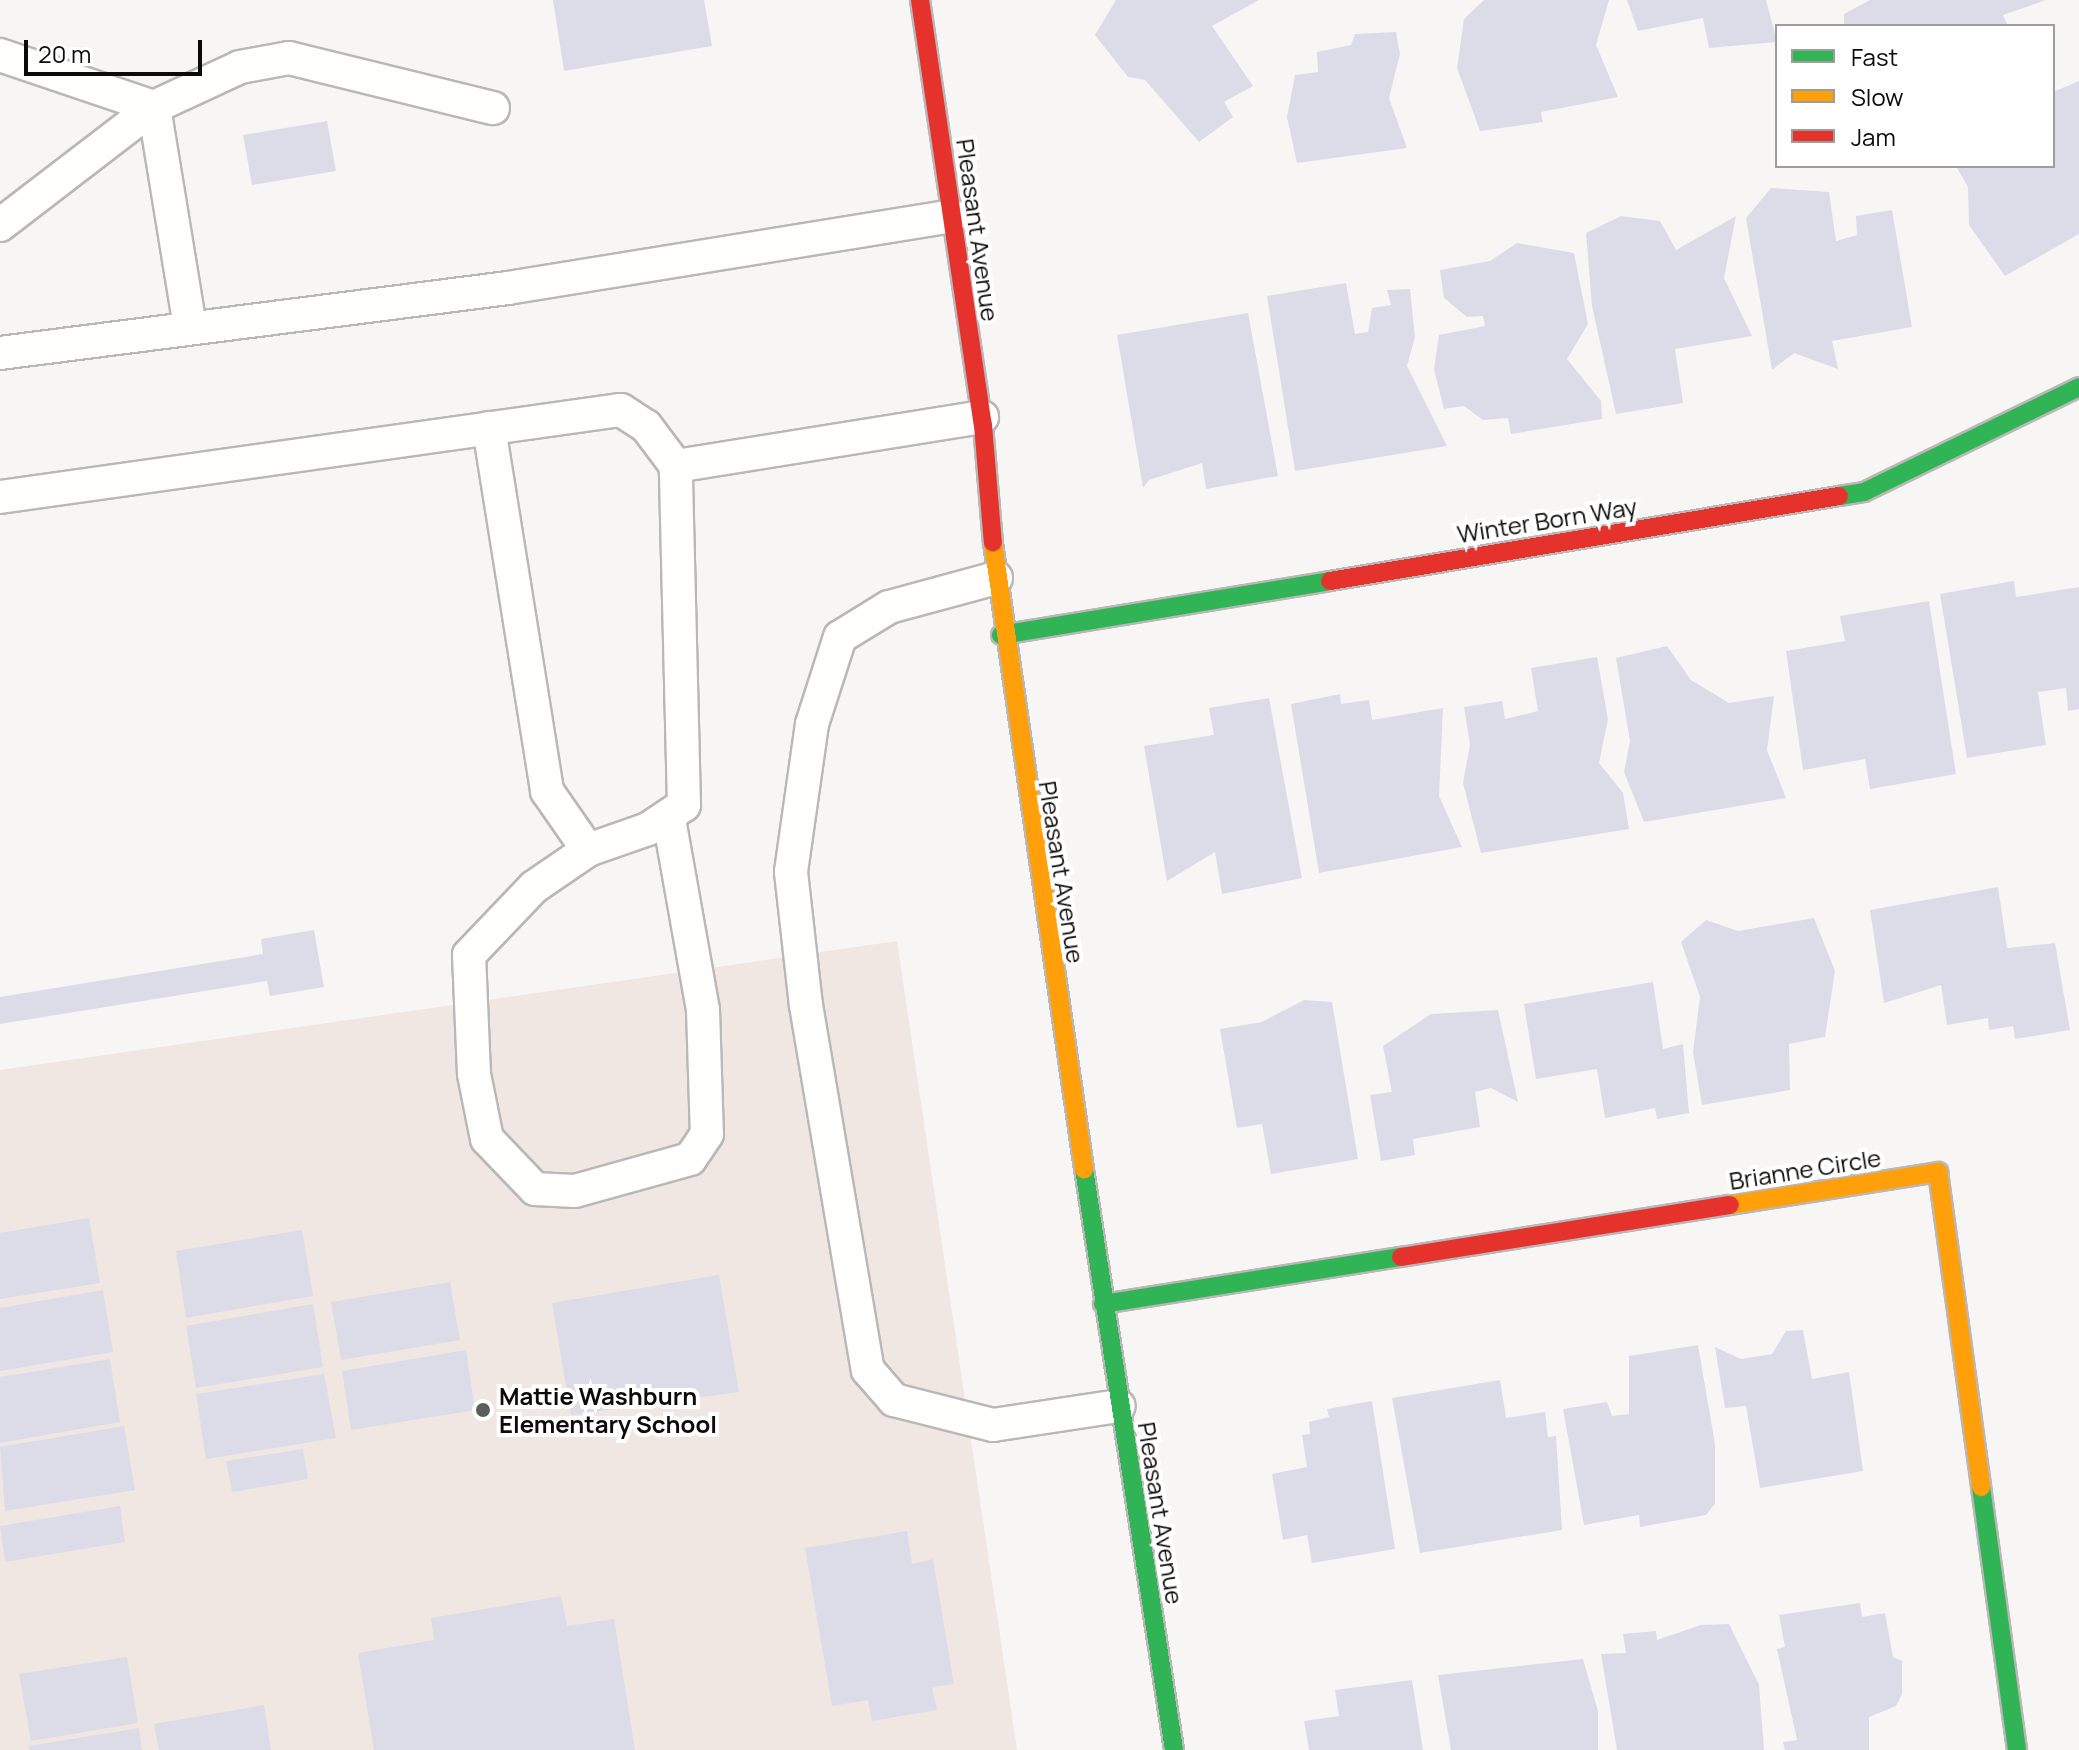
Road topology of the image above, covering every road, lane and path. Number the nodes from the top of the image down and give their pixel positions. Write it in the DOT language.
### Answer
graph roads {
  1 [pos="920,0"];
  2 [pos="0,55"];
  3 [pos="154,107"];
  4 [pos="493,108"];
  5 [pos="952,216"];
  6 [pos="0,225"];
  7 [pos="190,326"];
  8 [pos="0,353"];
  9 [pos="2079,387"];
  10 [pos="982,417"];
  11 [pos="489,428"];
  12 [pos="676,466"];
  13 [pos="0,497"];
  14 [pos="996,578"];
  15 [pos="1001,635"];
  16 [pos="669,819"];
  17 [pos="588,850"];
  18 [pos="1103,1304"];
  19 [pos="1119,1406"];
  20 [pos="1174,1750"];
  21 [pos="2017,1750"];
  1 -- 5 [label="street, Pleasant Avenue"];
  2 -- 3 [label="lane"];
  3 -- 4 [label="lane"];
  3 -- 6 [label="lane"];
  3 -- 7 [label="lane"];
  5 -- 7 [label="lane"];
  5 -- 10 [label="street, Pleasant Avenue"];
  7 -- 8 [label="lane"];
  9 -- 15 [label="street, Winter Born Way"];
  10 -- 12 [label="lane"];
  10 -- 14 [label="street, Pleasant Avenue"];
  11 -- 12 [label="lane"];
  11 -- 13 [label="lane"];
  11 -- 17 [label="lane"];
  12 -- 16 [label="lane"];
  14 -- 15 [label="street, Pleasant Avenue"];
  14 -- 19 [label="lane"];
  15 -- 18 [label="street, Pleasant Avenue"];
  16 -- 17 [label="lane"];
  16 -- 17 [label="lane"];
  18 -- 19 [label="street, Pleasant Avenue"];
  18 -- 21 [label="street, Brianne Circle"];
  19 -- 20 [label="street, Pleasant Avenue"];
}
